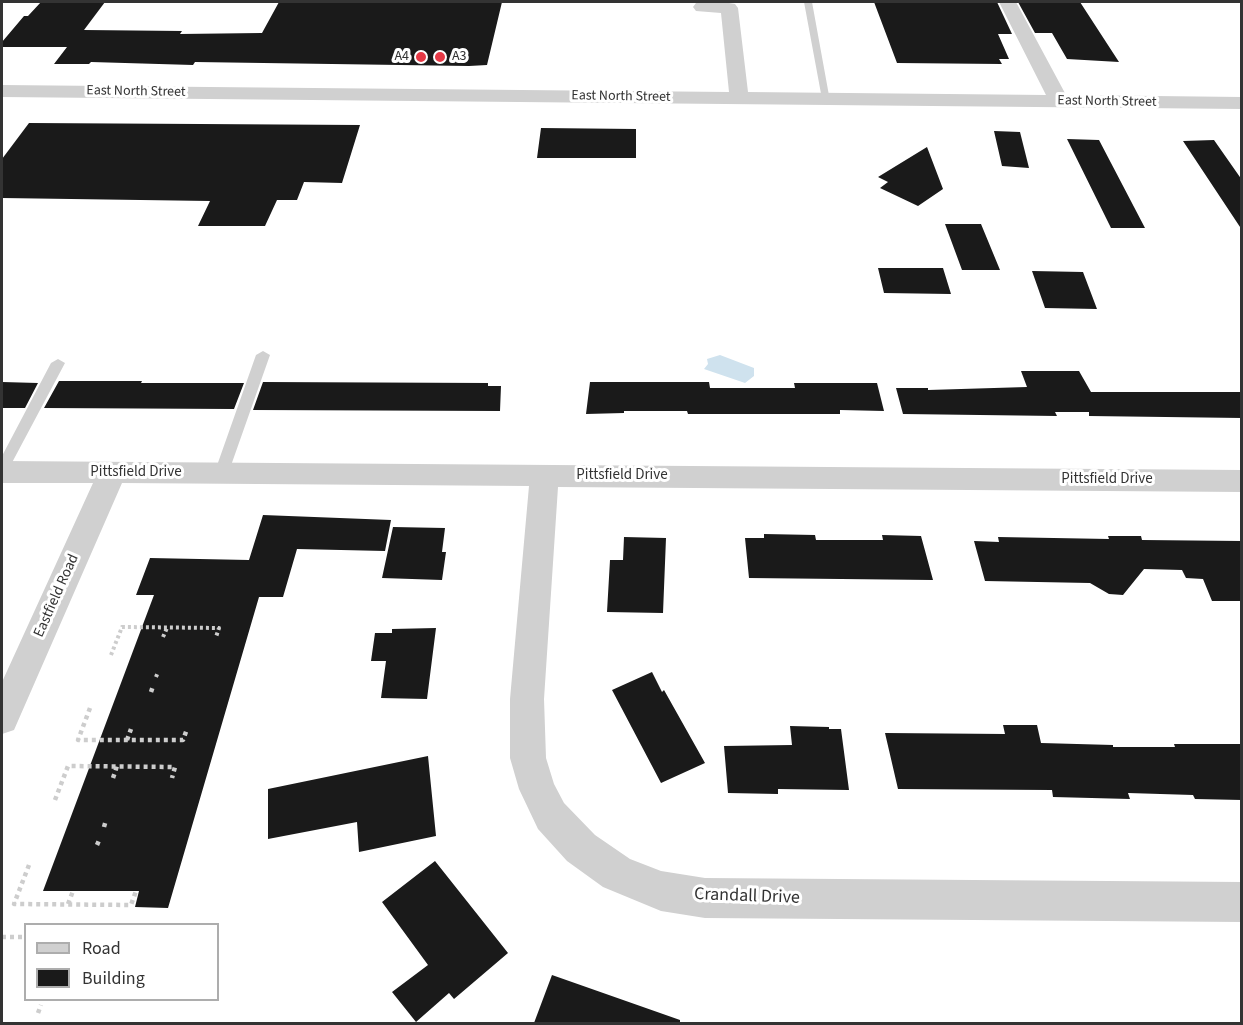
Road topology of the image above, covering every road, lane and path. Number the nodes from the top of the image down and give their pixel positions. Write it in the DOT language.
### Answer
graph roads {
  1 [pos="808,2"];
  2 [pos="1008,2"];
  3 [pos="702,8"];
  4 [pos="2,91"];
  5 [pos="739,98"];
  6 [pos="827,99"];
  7 [pos="1059,101"];
  8 [pos="1242,103"];
  9 [pos="263,355"];
  10 [pos="58,363"];
  11 [pos="2,470"];
  12 [pos="112,473"];
  13 [pos="221,474"];
  14 [pos="544,476"];
  15 [pos="1242,481"];
  16 [pos="167,628"];
  17 [pos="163,637"];
  18 [pos="216,637"];
  19 [pos="111,655"];
  20 [pos="90,708"];
  21 [pos="2,719"];
  22 [pos="131,729"];
  23 [pos="187,729"];
  24 [pos="127,740"];
  25 [pos="117,766"];
  26 [pos="113,778"];
  27 [pos="172,778"];
  28 [pos="55,800"];
  29 [pos="106,820"];
  30 [pos="104,827"];
  31 [pos="100,838"];
  32 [pos="97,845"];
  33 [pos="29,866"];
  34 [pos="73,891"];
  35 [pos="135,891"];
  36 [pos="1242,902"];
  37 [pos="68,904"];
  38 [pos="2,937"];
  39 [pos="24,937"];
  40 [pos="41,1005"];
  41 [pos="38,1013"];
  1 -- 6 [label="lane"];
  2 -- 7 [label="street"];
  3 -- 5 [label="street"];
  4 -- 5 [label="street, East North Street"];
  5 -- 6 [label="street, East North Street"];
  6 -- 7 [label="street, East North Street"];
  7 -- 8 [label="street, East North Street"];
  9 -- 13 [label="lane"];
  10 -- 11 [label="lane"];
  11 -- 12 [label="street, Pittsfield Drive"];
  12 -- 13 [label="street, Pittsfield Drive"];
  12 -- 21 [label="street, Eastfield Road"];
  13 -- 14 [label="street, Pittsfield Drive"];
  14 -- 15 [label="street, Pittsfield Drive"];
  14 -- 36 [label="street, Crandall Drive"];
  16 -- 17 [label="path"];
  16 -- 18 [label="path"];
  16 -- 19 [label="path"];
  20 -- 24 [label="path"];
  22 -- 24 [label="path"];
  23 -- 24 [label="path"];
  25 -- 26 [label="path"];
  25 -- 27 [label="path"];
  25 -- 28 [label="path"];
  29 -- 30 [label="path"];
  31 -- 32 [label="path"];
  33 -- 37 [label="path"];
  34 -- 37 [label="path"];
  35 -- 37 [label="path"];
  38 -- 39 [label="path"];
  40 -- 41 [label="path"];
}
